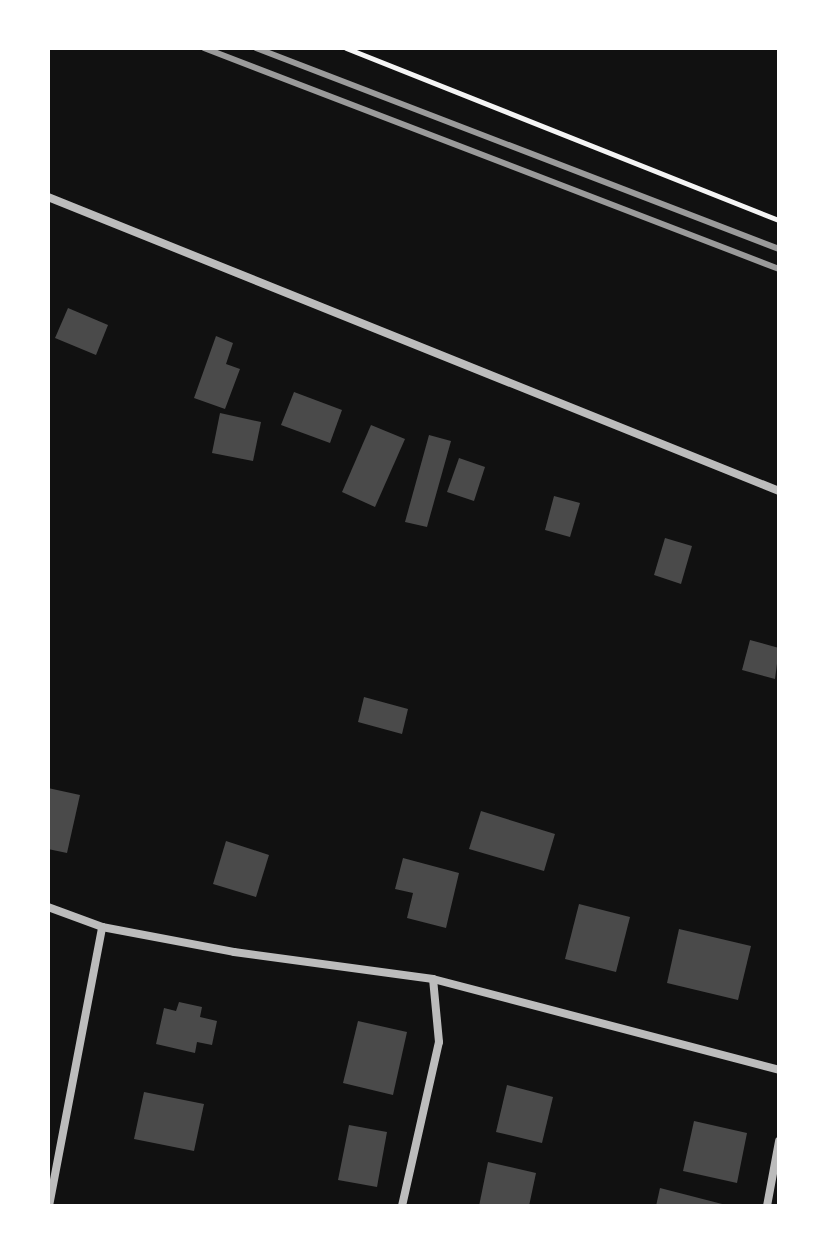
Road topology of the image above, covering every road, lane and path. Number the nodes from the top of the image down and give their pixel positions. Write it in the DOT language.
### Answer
graph roads {
  1 [pos="346,48"];
  2 [pos="48,197"];
  3 [pos="779,220"];
  4 [pos="779,491"];
  5 [pos="48,907"];
  6 [pos="102,927"];
  7 [pos="433,979"];
  8 [pos="779,1070"];
  9 [pos="779,1141"];
  10 [pos="49,1206"];
  11 [pos="402,1206"];
  12 [pos="767,1206"];
  1 -- 3 [label="path"];
  2 -- 4 [label="street"];
  5 -- 6 [label="street"];
  6 -- 7 [label="street"];
  6 -- 10 [label="street"];
  7 -- 8 [label="street"];
  7 -- 11 [label="street"];
  9 -- 12 [label="street"];
}
